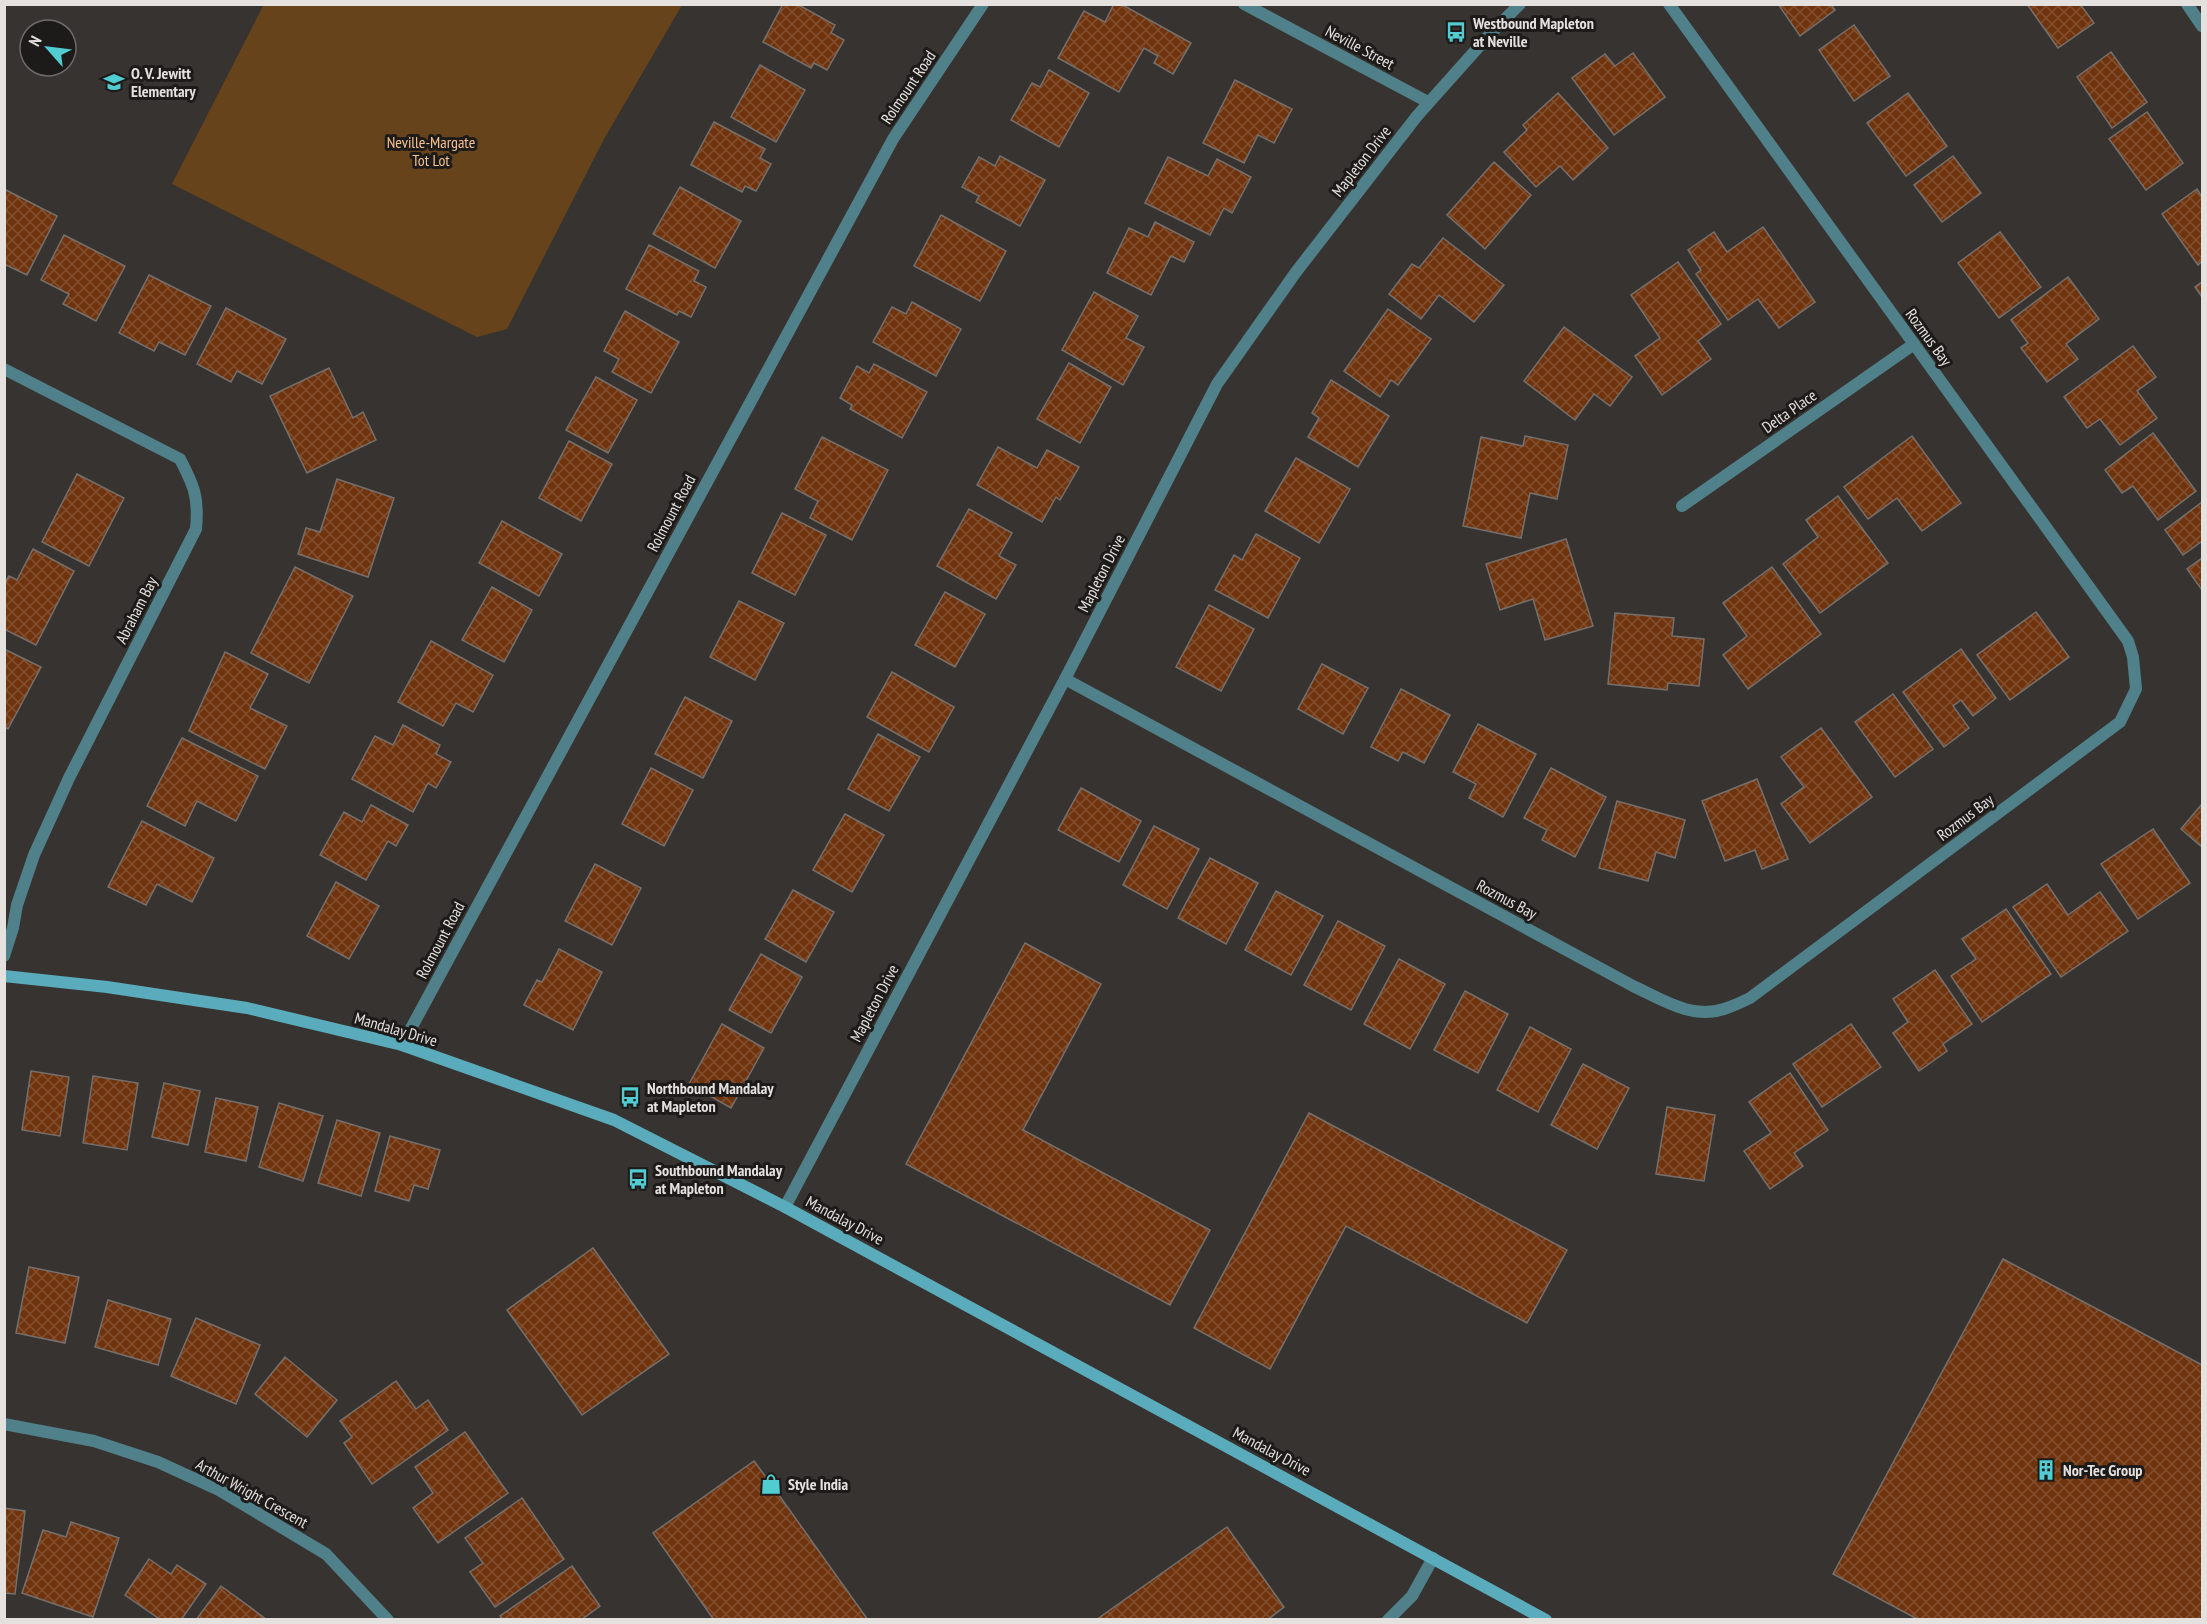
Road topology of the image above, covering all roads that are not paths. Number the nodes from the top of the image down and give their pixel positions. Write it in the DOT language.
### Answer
graph roads {
  1 [pos="983,4"];
  2 [pos="1244,4"];
  3 [pos="1520,4"];
  4 [pos="1669,4"];
  5 [pos="2187,4"];
  6 [pos="2202,26"];
  7 [pos="1428,102"];
  8 [pos="1914,345"];
  9 [pos="4,369"];
  10 [pos="1682,506"];
  11 [pos="1065,679"];
  12 [pos="4,956"];
  13 [pos="4,976"];
  14 [pos="402,1045"];
  15 [pos="785,1207"];
  16 [pos="4,1424"];
  17 [pos="1433,1558"];
  18 [pos="388,1620"];
  19 [pos="1388,1620"];
  20 [pos="1546,1620"];
  1 -- 14 [label="street, Rolmount Road"];
  2 -- 7 [label="street, Neville Street"];
  3 -- 7 [label="street, Mapleton Drive"];
  4 -- 8 [label="street, Rozmus Bay"];
  5 -- 6 [label="street"];
  7 -- 11 [label="street, Mapleton Drive"];
  8 -- 10 [label="street, Delta Place"];
  8 -- 11 [label="street, Rozmus Bay"];
  9 -- 12 [label="street, Abraham Bay"];
  11 -- 15 [label="street, Mapleton Drive"];
  13 -- 14 [label="street, Mandalay Drive"];
  14 -- 15 [label="street, Mandalay Drive"];
  15 -- 17 [label="street, Mandalay Drive"];
  16 -- 18 [label="street, Arthur Wright Crescent"];
  17 -- 19 [label="street"];
  17 -- 20 [label="street, Mandalay Drive"];
}
